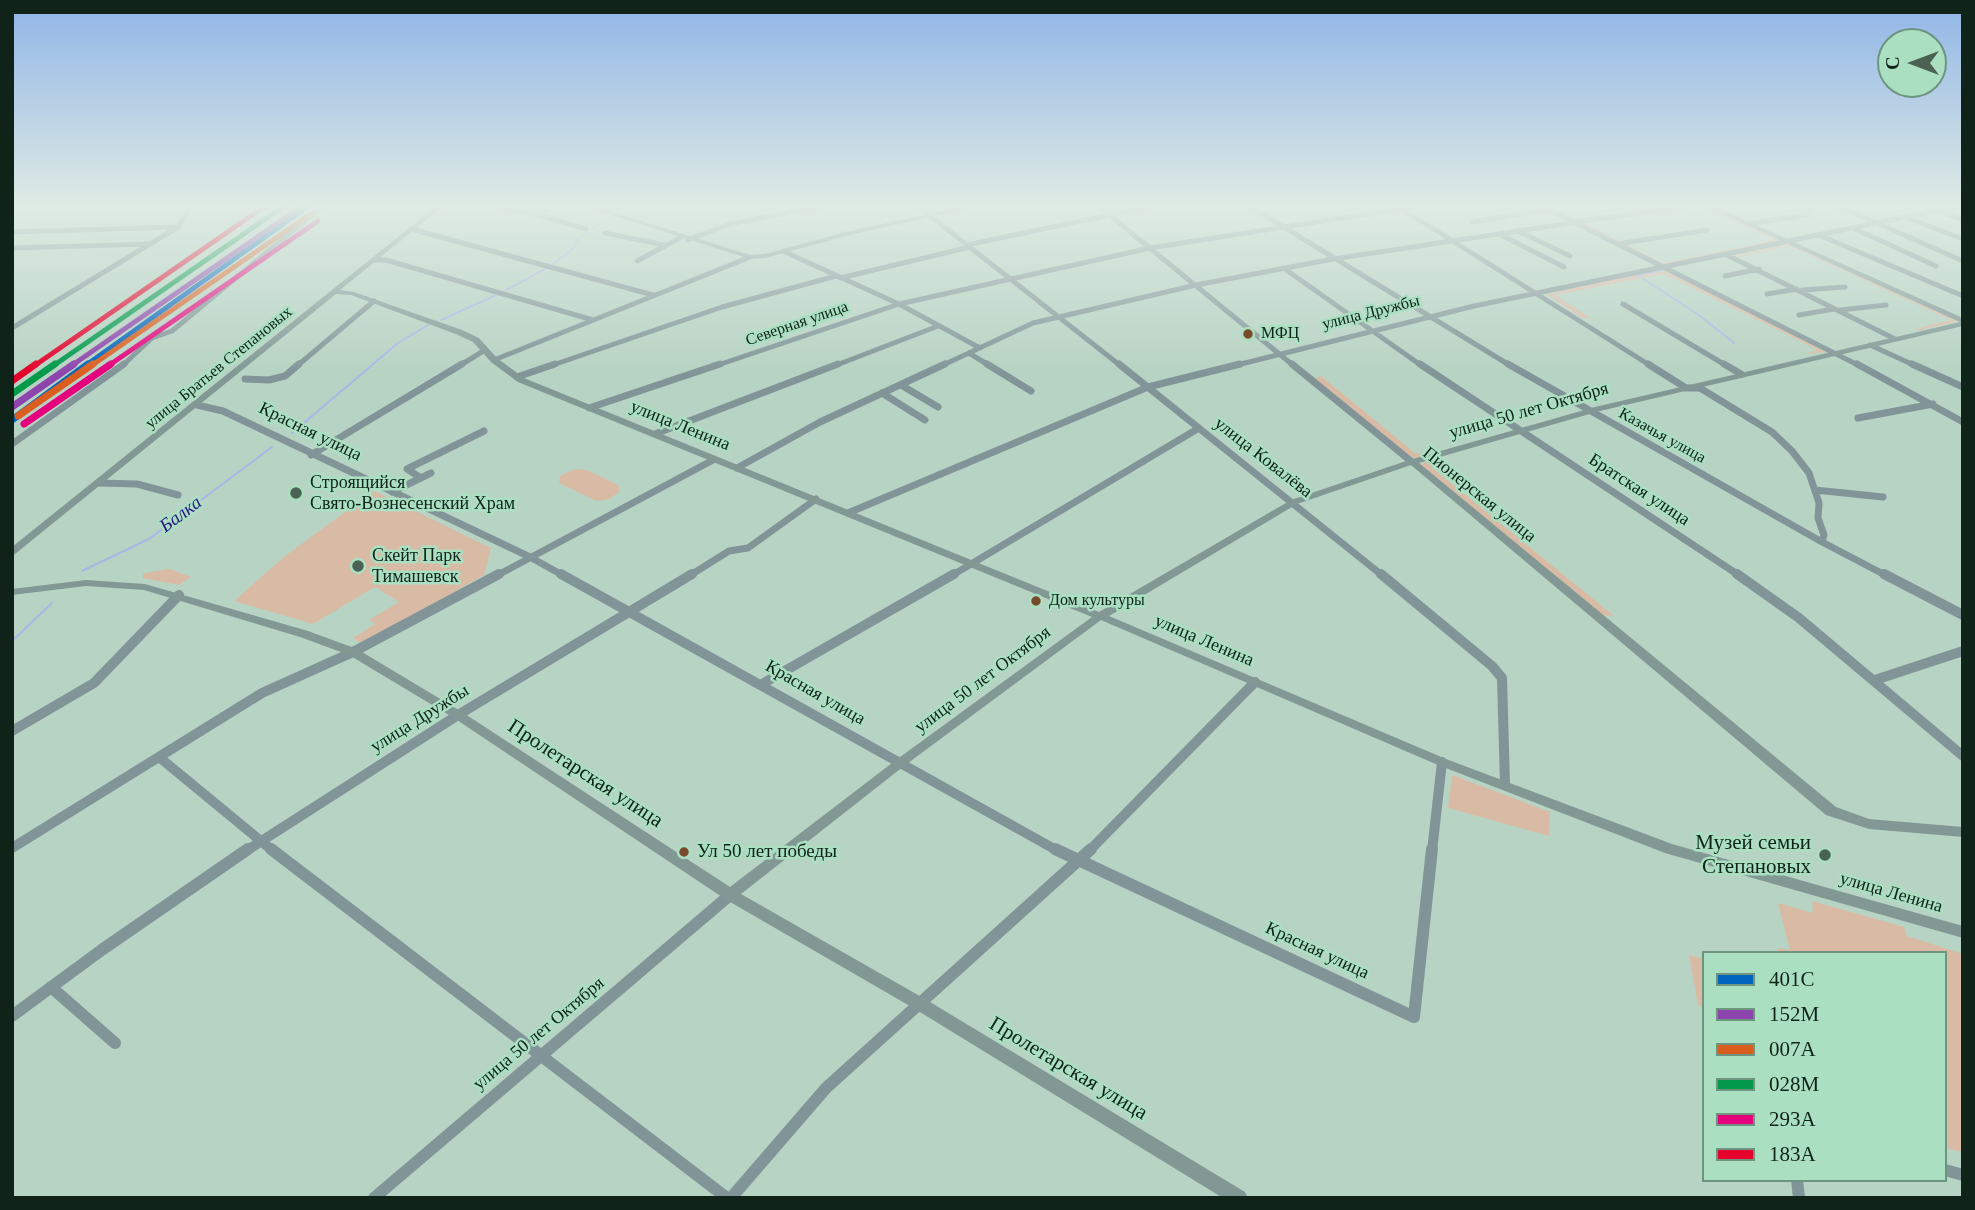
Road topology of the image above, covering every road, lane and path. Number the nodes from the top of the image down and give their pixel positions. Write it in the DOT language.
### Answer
graph roads {
  1 [pos="124,260"];
  2 [pos="258,260"];
  3 [pos="375,260"];
  4 [pos="388,260"];
  5 [pos="526,260"];
  6 [pos="741,260"];
  7 [pos="803,260"];
  8 [pos="907,260"];
  9 [pos="987,260"];
  10 [pos="1092,260"];
  11 [pos="1166,260"];
  12 [pos="1326,260"];
  13 [pos="1335,260"];
  14 [pos="1485,260"];
  15 [pos="1551,260"];
  16 [pos="1650,260"];
  17 [pos="1701,260"];
  18 [pos="1739,260"];
  19 [pos="1827,260"];
  20 [pos="1880,260"];
  21 [pos="1926,260"];
  22 [pos="1936,265"];
  23 [pos="1564,267"];
  24 [pos="1665,268"];
  25 [pos="1285,269"];
  26 [pos="1759,270"];
  27 [pos="1725,276"];
  28 [pos="838,277"];
  29 [pos="1011,279"];
  30 [pos="1196,285"];
  31 [pos="1845,287"];
  32 [pos="1798,290"];
  33 [pos="336,292"];
  34 [pos="1539,294"];
  35 [pos="1767,294"];
  36 [pos="653,295"];
  37 [pos="1963,296"];
  38 [pos="374,301"];
  39 [pos="899,304"];
  40 [pos="1623,304"];
  41 [pos="1886,305"];
  42 [pos="1836,310"];
  43 [pos="1799,315"];
  44 [pos="1058,317"];
  45 [pos="1427,317"];
  46 [pos="593,320"];
  47 [pos="1963,322"];
  48 [pos="938,326"];
  49 [pos="12,328"];
  50 [pos="1372,331"];
  51 [pos="1895,339"];
  52 [pos="1870,345"];
  53 [pos="980,348"];
  54 [pos="485,349"];
  55 [pos="1835,352"];
  56 [pos="969,353"];
  57 [pos="1280,353"];
  58 [pos="494,360"];
  59 [pos="1741,374"];
  60 [pos="517,377"];
  61 [pos="245,379"];
  62 [pos="901,385"];
  63 [pos="1148,387"];
  64 [pos="1686,387"];
  65 [pos="1963,387"];
  66 [pos="1031,391"];
  67 [pos="882,393"];
  68 [pos="1933,404"];
  69 [pos="197,405"];
  70 [pos="938,407"];
  71 [pos="589,408"];
  72 [pos="1590,412"];
  73 [pos="1858,418"];
  74 [pos="925,420"];
  75 [pos="1963,422"];
  76 [pos="1199,428"];
  77 [pos="484,431"];
  78 [pos="1520,431"];
  79 [pos="655,434"];
  80 [pos="12,444"];
  81 [pos="310,454"];
  82 [pos="713,460"];
  83 [pos="1412,462"];
  84 [pos="737,468"];
  85 [pos="431,473"];
  86 [pos="421,478"];
  87 [pos="99,483"];
  88 [pos="1815,490"];
  89 [pos="392,492"];
  90 [pos="178,495"];
  91 [pos="1883,497"];
  92 [pos="816,499"];
  93 [pos="1294,502"];
  94 [pos="848,513"];
  95 [pos="1822,542"];
  96 [pos="12,551"];
  97 [pos="530,557"];
  98 [pos="973,563"];
  99 [pos="16,591"];
  100 [pos="179,595"];
  101 [pos="631,613"];
  102 [pos="1963,615"];
  103 [pos="1100,616"];
  104 [pos="1963,651"];
  105 [pos="353,652"];
  106 [pos="1875,680"];
  107 [pos="1255,682"];
  108 [pos="762,684"];
  109 [pos="458,715"];
  110 [pos="12,731"];
  111 [pos="1963,756"];
  112 [pos="159,757"];
  113 [pos="1442,762"];
  114 [pos="900,763"];
  115 [pos="1505,785"];
  116 [pos="1963,832"];
  117 [pos="260,841"];
  118 [pos="12,848"];
  119 [pos="1078,862"];
  120 [pos="730,895"];
  121 [pos="1963,932"];
  122 [pos="51,987"];
  123 [pos="920,1004"];
  124 [pos="12,1016"];
  125 [pos="115,1043"];
  126 [pos="539,1056"];
  127 [pos="374,1198"];
  128 [pos="729,1198"];
  129 [pos="1239,1198"];
  1 -- 49 [label="street"];
  2 -- 80 [label="street"];
  3 -- 33 [label="main road, улица Братьев Степановых"];
  4 -- 46 [label="street"];
  5 -- 36 [label="street"];
  6 -- 36 [label="street"];
  7 -- 28 [label="street"];
  8 -- 28 [label="street"];
  9 -- 29 [label="street, улица Ковалёва"];
  10 -- 29 [label="street, Северная улица"];
  11 -- 30 [label="street, Пионерская улица"];
  12 -- 25 [label="street"];
  13 -- 45 [label="street, Казачья улица"];
  14 -- 34 [label="street"];
  15 -- 23 [label="street"];
  16 -- 24 [label="street"];
  17 -- 24 [label="street, улица Дружбы"];
  18 -- 26 [label="street"];
  19 -- 47 [label="main road"];
  20 -- 37 [label="street"];
  21 -- 22 [label="street"];
  24 -- 34 [label="street, улица Дружбы"];
  24 -- 55 [label="street"];
  25 -- 30 [label="street"];
  25 -- 50 [label="street, Братская улица"];
  26 -- 27 [label="street"];
  26 -- 32 [label="street"];
  28 -- 39 [label="street"];
  28 -- 60 [label="street"];
  29 -- 39 [label="street, Северная улица"];
  29 -- 44 [label="street, улица Ковалёва"];
  30 -- 44 [label="street"];
  30 -- 57 [label="street, Пионерская улица"];
  31 -- 32 [label="street"];
  32 -- 35 [label="street"];
  32 -- 42 [label="street"];
  33 -- 38 [label="main road, улица Ленина"];
  33 -- 69 [label="main road, улица Братьев Степановых"];
  34 -- 45 [label="street, улица Дружбы"];
  34 -- 64 [label="street"];
  36 -- 46 [label="street"];
  38 -- 54 [label="main road, улица Ленина"];
  38 -- 61 [label="street"];
  39 -- 48 [label="street"];
  39 -- 71 [label="street, Северная улица"];
  40 -- 59 [label="street"];
  41 -- 42 [label="street"];
  42 -- 43 [label="street"];
  42 -- 51 [label="street"];
  44 -- 53 [label="street"];
  44 -- 63 [label="street, улица Ковалёва"];
  45 -- 50 [label="street, улица Дружбы"];
  45 -- 72 [label="street, Казачья улица"];
  46 -- 58 [label="street"];
  47 -- 51 [label="main road, улица 50 лет Октября"];
  48 -- 53 [label="street"];
  48 -- 79 [label="street"];
  50 -- 57 [label="street, улица Дружбы"];
  50 -- 78 [label="street, Братская улица"];
  51 -- 52 [label="main road, улица 50 лет Октября"];
  52 -- 55 [label="main road, улица 50 лет Октября"];
  52 -- 65 [label="street"];
  53 -- 56 [label="street"];
  54 -- 58 [label="main road, улица Ленина"];
  54 -- 81 [label="street"];
  55 -- 59 [label="main road, улица 50 лет Октября"];
  55 -- 68 [label="street"];
  56 -- 62 [label="street"];
  56 -- 66 [label="street"];
  57 -- 63 [label="street, улица Дружбы"];
  57 -- 83 [label="street, Пионерская улица"];
  58 -- 60 [label="main road, улица Ленина"];
  59 -- 64 [label="main road, улица 50 лет Октября"];
  60 -- 71 [label="main road, улица Ленина"];
  62 -- 67 [label="street"];
  62 -- 70 [label="street"];
  63 -- 76 [label="street, улица Ковалёва"];
  63 -- 94 [label="street, улица Дружбы"];
  64 -- 72 [label="main road, улица 50 лет Октября"];
  64 -- 88 [label="street"];
  67 -- 74 [label="street"];
  67 -- 84 [label="street"];
  68 -- 73 [label="street"];
  68 -- 75 [label="street"];
  69 -- 81 [label="street, Красная улица"];
  69 -- 87 [label="main road, улица Братьев Степановых"];
  71 -- 79 [label="main road, улица Ленина"];
  72 -- 78 [label="main road, улица 50 лет Октября"];
  72 -- 95 [label="street, Казачья улица"];
  76 -- 93 [label="street, улица Ковалёва"];
  76 -- 98 [label="street"];
  77 -- 86 [label="street"];
  78 -- 83 [label="main road, улица 50 лет Октября"];
  78 -- 106 [label="street, Братская улица"];
  79 -- 82 [label="main road, улица Ленина"];
  81 -- 89 [label="street, Красная улица"];
  82 -- 84 [label="main road, улица Ленина"];
  82 -- 97 [label="street"];
  83 -- 93 [label="main road, улица 50 лет Октября"];
  83 -- 116 [label="main road, Пионерская улица"];
  84 -- 92 [label="main road, улица Ленина"];
  85 -- 86 [label="street"];
  86 -- 89 [label="street"];
  87 -- 90 [label="street"];
  87 -- 96 [label="main road, улица Братьев Степановых"];
  88 -- 91 [label="street"];
  88 -- 95 [label="street"];
  89 -- 97 [label="street, Красная улица"];
  92 -- 94 [label="main road, улица Ленина"];
  92 -- 101 [label="street, улица Дружбы"];
  93 -- 103 [label="main road, улица 50 лет Октября"];
  93 -- 115 [label="street, улица Ковалёва"];
  94 -- 98 [label="main road, улица Ленина"];
  95 -- 102 [label="street, Казачья улица"];
  97 -- 101 [label="street, Красная улица"];
  97 -- 105 [label="street"];
  98 -- 103 [label="main road, улица Ленина"];
  98 -- 108 [label="street"];
  99 -- 100 [label="main road, Пролетарская улица"];
  100 -- 105 [label="main road, Пролетарская улица"];
  100 -- 110 [label="street"];
  101 -- 108 [label="street, Красная улица"];
  101 -- 109 [label="street, улица Дружбы"];
  103 -- 107 [label="main road, улица Ленина"];
  103 -- 114 [label="main road, улица 50 лет Октября"];
  104 -- 106 [label="street"];
  105 -- 109 [label="main road, Пролетарская улица"];
  105 -- 112 [label="street"];
  106 -- 111 [label="street, Братская улица"];
  107 -- 113 [label="main road, улица Ленина"];
  107 -- 119 [label="street"];
  108 -- 114 [label="street, Красная улица"];
  109 -- 117 [label="street, улица Дружбы"];
  109 -- 120 [label="main road, Пролетарская улица"];
  112 -- 117 [label="street"];
  112 -- 118 [label="street"];
  113 -- 115 [label="main road, улица Ленина"];
  113 -- 119 [label="street, Красная улица"];
  114 -- 119 [label="street, Красная улица"];
  114 -- 120 [label="main road, улица 50 лет Октября"];
  115 -- 121 [label="main road, улица Ленина"];
  117 -- 122 [label="street, улица Дружбы"];
  117 -- 126 [label="street"];
  119 -- 123 [label="street"];
  120 -- 123 [label="main road, Пролетарская улица"];
  120 -- 126 [label="street, улица 50 лет Октября"];
  122 -- 124 [label="street, улица Дружбы"];
  122 -- 125 [label="street"];
  123 -- 128 [label="street"];
  123 -- 129 [label="main road, Пролетарская улица"];
  126 -- 127 [label="street, улица 50 лет Октября"];
  126 -- 128 [label="street"];
}
